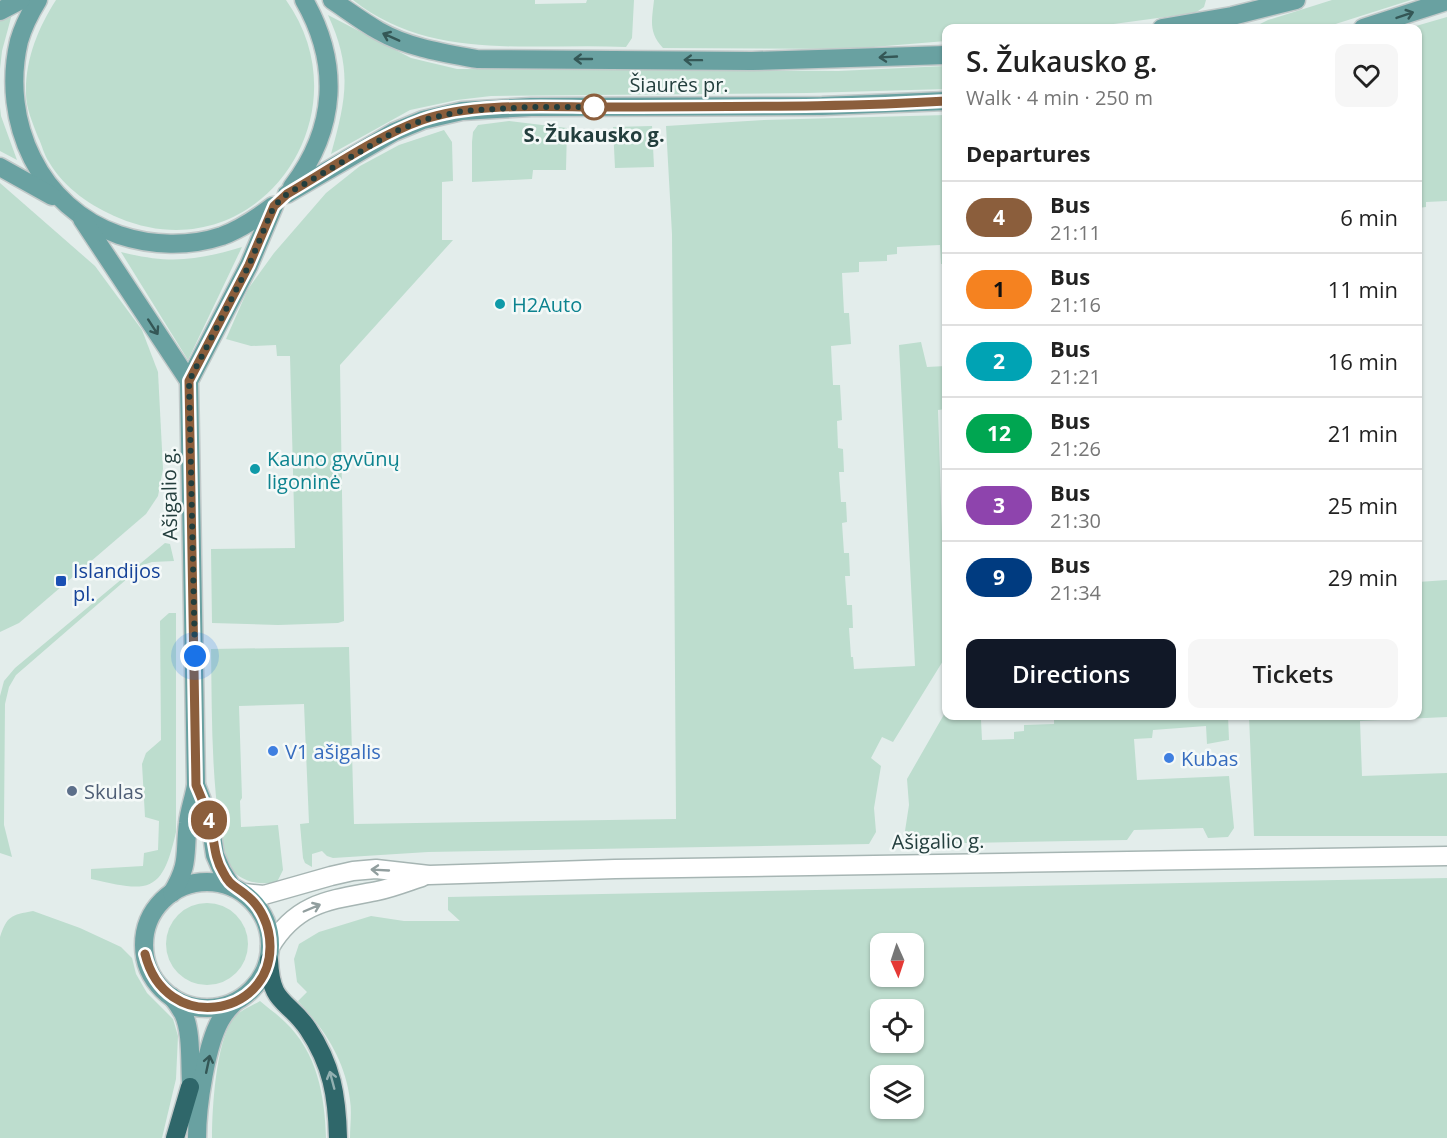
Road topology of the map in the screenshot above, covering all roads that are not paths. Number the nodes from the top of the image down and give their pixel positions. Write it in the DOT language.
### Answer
graph roads {
  1 [pos="21,0"];
  2 [pos="38,0"];
  3 [pos="304,0"];
  4 [pos="332,0"];
  5 [pos="1296,0"];
  6 [pos="1447,1"];
  7 [pos="0,11"];
  8 [pos="1233,22"];
  9 [pos="1209,24"];
  10 [pos="1375,24"];
  11 [pos="942,55"];
  12 [pos="942,101"];
  13 [pos="0,167"];
  14 [pos="59,199"];
  15 [pos="281,200"];
  16 [pos="79,215"];
  17 [pos="189,381"];
  18 [pos="196,785"];
  19 [pos="1447,856"];
  20 [pos="429,875"];
  21 [pos="238,890"];
  22 [pos="172,893"];
  23 [pos="270,954"];
  24 [pos="172,997"];
  25 [pos="235,1002"];
  26 [pos="190,1087"];
  27 [pos="197,1130"];
  28 [pos="175,1138"];
  29 [pos="338,1138"];
  1 -- 7 [label="main road"];
  2 -- 14 [label="main road"];
  3 -- 15 [label="main road"];
  11 -- 4 [label="main road, Šiaurės pr., one-way"];
  5 -- 8 [label="main road"];
  10 -- 6 [label="main road, one-way"];
  8 -- 9 [label="main road"];
  12 -- 15 [label="main road, Šiaurės pr."];
  13 -- 14 [label="main road"];
  14 -- 16 [label="main road"];
  15 -- 16 [label="main road"];
  15 -- 17 [label="main road, Ašigalio g."];
  16 -- 17 [label="main road, one-way"];
  17 -- 18 [label="main road, Ašigalio g."];
  18 -- 21 [label="main road, Ašigalio g."];
  18 -- 22 [label="main road, Ašigalio g."];
  19 -- 20 [label="street, Ašigalio g."];
  20 -- 21 [label="street, Ašigalio g., one-way"];
  23 -- 20 [label="street, Ašigalio g., one-way"];
  21 -- 22 [label="main road"];
  21 -- 23 [label="main road"];
  22 -- 24 [label="main road"];
  23 -- 25 [label="main road"];
  29 -- 23 [label="highway, one-way"];
  24 -- 25 [label="main road"];
  24 -- 26 [label="main road"];
  27 -- 25 [label="main road, one-way"];
  26 -- 27 [label="main road"];
  26 -- 28 [label="highway"];
}
